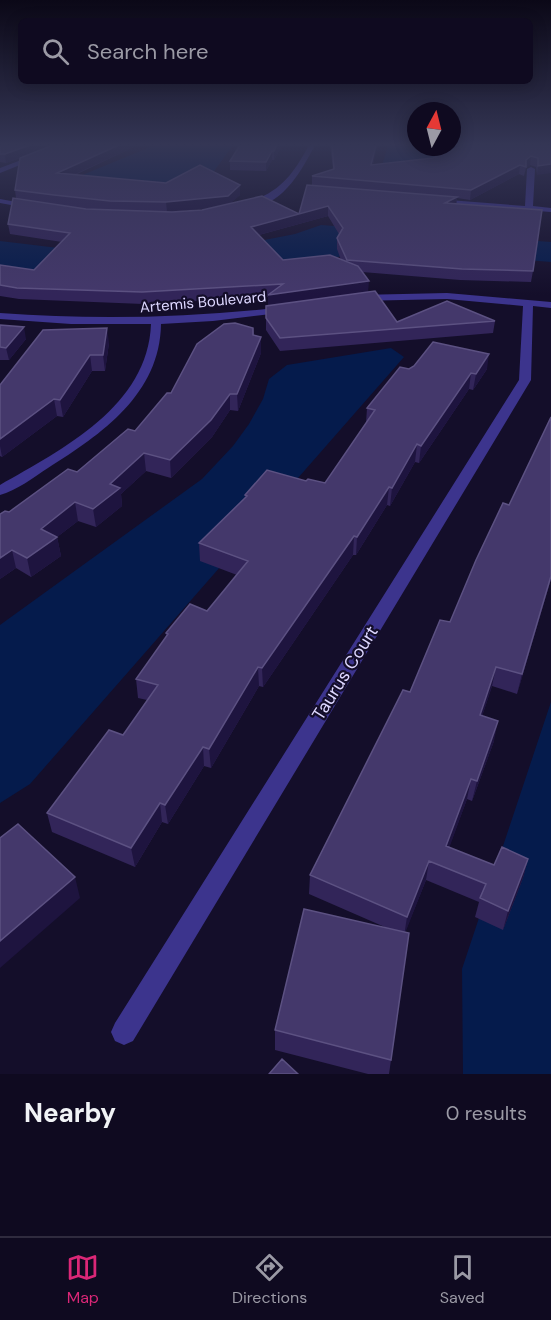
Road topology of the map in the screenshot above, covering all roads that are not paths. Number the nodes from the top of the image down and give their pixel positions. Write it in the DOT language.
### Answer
graph roads {
  1 [pos="275,195"];
  2 [pos="530,195"];
  3 [pos="0,201"];
  4 [pos="426,201"];
  5 [pos="42,208"];
  6 [pos="239,208"];
  7 [pos="529,208"];
  8 [pos="551,210"];
  9 [pos="347,300"];
  10 [pos="528,303"];
  11 [pos="551,305"];
  12 [pos="294,308"];
  13 [pos="0,316"];
  14 [pos="156,322"];
  15 [pos="0,491"];
  16 [pos="124,1032"];
  1 -- 6 [label="street"];
  2 -- 7 [label="street"];
  3 -- 5 [label="street"];
  4 -- 7 [label="street"];
  7 -- 8 [label="street"];
  9 -- 10 [label="street"];
  10 -- 11 [label="street"];
  10 -- 16 [label="street, Taurus Court"];
  12 -- 14 [label="street, Artemis Boulevard"];
  13 -- 14 [label="street, Artemis Boulevard"];
  14 -- 15 [label="street"];
}
